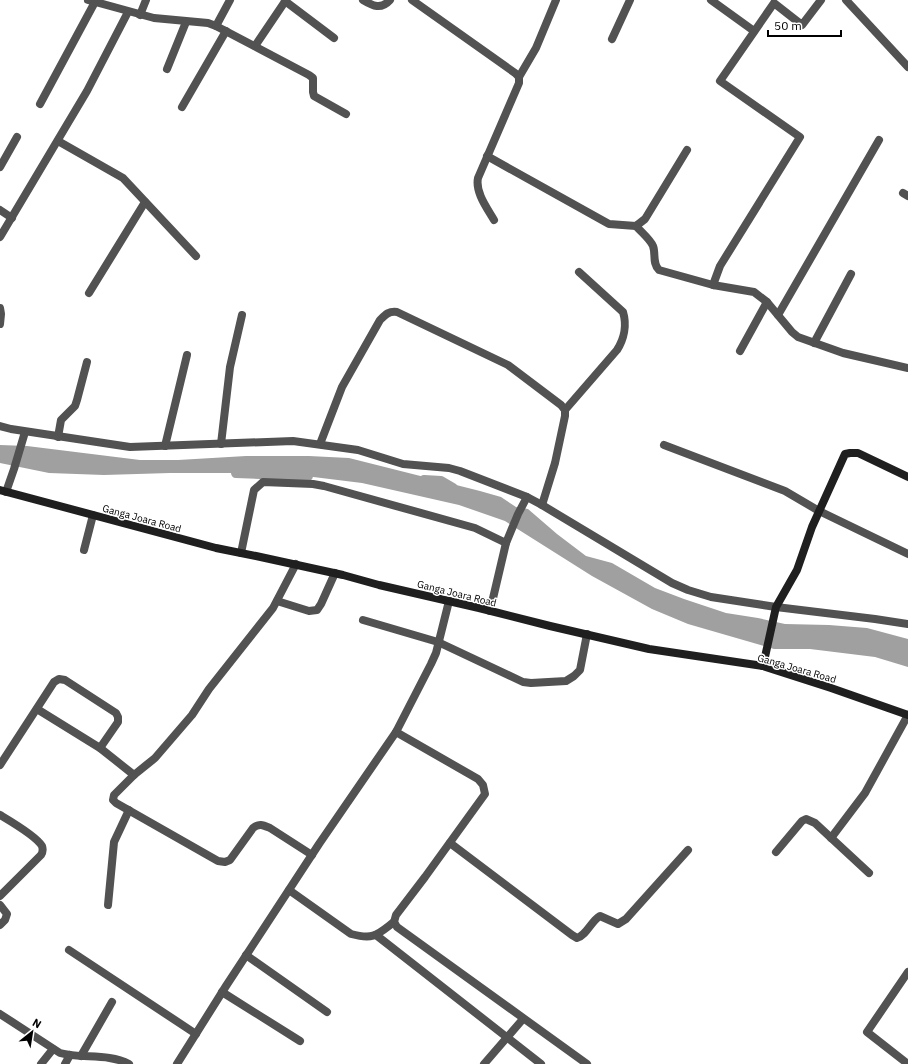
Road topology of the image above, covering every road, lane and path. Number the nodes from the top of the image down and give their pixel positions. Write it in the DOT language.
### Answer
graph roads {
  1 [pos="146,0"];
  2 [pos="230,0"];
  3 [pos="285,0"];
  4 [pos="363,0"];
  5 [pos="390,0"];
  6 [pos="412,0"];
  7 [pos="556,0"];
  8 [pos="630,0"];
  9 [pos="711,0"];
  10 [pos="821,0"];
  11 [pos="846,0"];
  12 [pos="93,1"];
  13 [pos="722,3"];
  14 [pos="128,12"];
  15 [pos="140,15"];
  16 [pos="186,22"];
  17 [pos="216,26"];
  18 [pos="226,31"];
  19 [pos="754,31"];
  20 [pos="334,38"];
  21 [pos="612,39"];
  22 [pos="255,46"];
  23 [pos="908,67"];
  24 [pos="167,69"];
  25 [pos="519,77"];
  26 [pos="40,104"];
  27 [pos="182,107"];
  28 [pos="346,114"];
  29 [pos="18,137"];
  30 [pos="879,140"];
  31 [pos="58,141"];
  32 [pos="687,150"];
  33 [pos="487,156"];
  34 [pos="0,167"];
  35 [pos="145,202"];
  36 [pos="0,210"];
  37 [pos="12,218"];
  38 [pos="494,220"];
  39 [pos="636,226"];
  40 [pos="0,237"];
  41 [pos="196,256"];
  42 [pos="579,272"];
  43 [pos="851,274"];
  44 [pos="713,285"];
  45 [pos="89,293"];
  46 [pos="767,302"];
  47 [pos="0,308"];
  48 [pos="242,315"];
  49 [pos="778,315"];
  50 [pos="0,324"];
  51 [pos="814,343"];
  52 [pos="740,351"];
  53 [pos="187,355"];
  54 [pos="87,362"];
  55 [pos="908,368"];
  56 [pos="565,410"];
  57 [pos="0,426"];
  58 [pos="25,432"];
  59 [pos="58,437"];
  60 [pos="220,444"];
  61 [pos="320,444"];
  62 [pos="664,445"];
  63 [pos="165,446"];
  64 [pos="908,477"];
  65 [pos="3,491"];
  66 [pos="527,497"];
  67 [pos="542,505"];
  68 [pos="819,511"];
  69 [pos="93,515"];
  70 [pos="506,543"];
  71 [pos="84,550"];
  72 [pos="242,553"];
  73 [pos="908,554"];
  74 [pos="296,564"];
  75 [pos="335,573"];
  76 [pos="277,601"];
  77 [pos="449,601"];
  78 [pos="776,607"];
  79 [pos="490,611"];
  80 [pos="363,620"];
  81 [pos="908,624"];
  82 [pos="587,634"];
  83 [pos="438,642"];
  84 [pos="763,666"];
  85 [pos="37,709"];
  86 [pos="908,715"];
  87 [pos="396,732"];
  88 [pos="100,748"];
  89 [pos="0,765"];
  90 [pos="134,775"];
  91 [pos="129,810"];
  92 [pos="0,815"];
  93 [pos="831,838"];
  94 [pos="450,842"];
  95 [pos="688,850"];
  96 [pos="776,852"];
  97 [pos="312,855"];
  98 [pos="869,873"];
  99 [pos="289,890"];
  100 [pos="0,896"];
  101 [pos="0,905"];
  102 [pos="108,905"];
  103 [pos="394,922"];
  104 [pos="0,925"];
  105 [pos="376,935"];
  106 [pos="69,950"];
  107 [pos="246,955"];
  108 [pos="908,972"];
  109 [pos="222,992"];
  110 [pos="112,1002"];
  111 [pos="327,1012"];
  112 [pos="0,1014"];
  113 [pos="523,1019"];
  114 [pos="196,1034"];
  115 [pos="506,1038"];
  116 [pos="300,1041"];
  117 [pos="53,1049"];
  118 [pos="70,1056"];
  119 [pos="81,1056"];
  120 [pos="116,1061"];
  121 [pos="536,1063"];
  122 [pos="41,1064"];
  123 [pos="65,1064"];
  124 [pos="129,1064"];
  125 [pos="177,1064"];
  126 [pos="484,1064"];
  127 [pos="587,1064"];
  128 [pos="908,1064"];
  1 -- 15 [label="street"];
  2 -- 17 [label="street"];
  3 -- 20 [label="street"];
  3 -- 22 [label="street"];
  4 -- 5 [label="street"];
  6 -- 25 [label="street"];
  7 -- 25 [label="street"];
  8 -- 21 [label="street"];
  9 -- 13 [label="street"];
  10 -- 19 [label="street"];
  11 -- 23 [label="street"];
  12 -- 14 [label="street"];
  12 -- 26 [label="street"];
  13 -- 19 [label="street"];
  14 -- 15 [label="street"];
  14 -- 31 [label="street"];
  15 -- 16 [label="street"];
  16 -- 17 [label="street"];
  16 -- 24 [label="street"];
  17 -- 18 [label="street"];
  18 -- 22 [label="street"];
  18 -- 27 [label="street"];
  19 -- 44 [label="street"];
  22 -- 28 [label="street"];
  25 -- 33 [label="street"];
  29 -- 34 [label="street"];
  30 -- 49 [label="street"];
  31 -- 35 [label="street"];
  31 -- 37 [label="street"];
  32 -- 39 [label="street"];
  33 -- 38 [label="street"];
  33 -- 39 [label="street"];
  35 -- 41 [label="street"];
  35 -- 45 [label="street"];
  36 -- 37 [label="street"];
  37 -- 40 [label="street"];
  39 -- 44 [label="street"];
  42 -- 56 [label="street"];
  43 -- 51 [label="street"];
  44 -- 46 [label="street"];
  46 -- 49 [label="street"];
  46 -- 52 [label="street"];
  47 -- 50 [label="street"];
  48 -- 60 [label="street"];
  49 -- 51 [label="street"];
  51 -- 55 [label="street"];
  53 -- 63 [label="street"];
  54 -- 59 [label="street"];
  56 -- 61 [label="street"];
  56 -- 67 [label="street"];
  57 -- 58 [label="street"];
  58 -- 59 [label="street"];
  58 -- 65 [label="street"];
  59 -- 63 [label="street"];
  60 -- 61 [label="street"];
  60 -- 63 [label="street"];
  61 -- 66 [label="street"];
  62 -- 68 [label="street"];
  64 -- 68 [label="main road"];
  65 -- 69 [label="main road, Ganga Joara Road"];
  66 -- 67 [label="street"];
  66 -- 70 [label="street"];
  67 -- 78 [label="street"];
  68 -- 73 [label="street"];
  68 -- 78 [label="main road"];
  69 -- 71 [label="street"];
  69 -- 72 [label="main road, Ganga Joara Road"];
  70 -- 72 [label="street"];
  70 -- 79 [label="street"];
  72 -- 74 [label="main road, Ganga Joara Road"];
  74 -- 75 [label="main road, Ganga Joara Road"];
  74 -- 76 [label="street"];
  75 -- 76 [label="street"];
  75 -- 77 [label="main road, Ganga Joara Road"];
  76 -- 90 [label="street"];
  77 -- 79 [label="main road, Ganga Joara Road"];
  77 -- 83 [label="street"];
  78 -- 81 [label="street"];
  78 -- 84 [label="main road"];
  79 -- 82 [label="main road, Ganga Joara Road"];
  80 -- 83 [label="street"];
  82 -- 83 [label="street"];
  82 -- 84 [label="main road, Ganga Joara Road"];
  83 -- 87 [label="street"];
  84 -- 86 [label="main road, Ganga Joara Road"];
  85 -- 88 [label="street"];
  85 -- 88 [label="street"];
  85 -- 89 [label="street"];
  86 -- 93 [label="street"];
  87 -- 94 [label="street"];
  87 -- 97 [label="street"];
  88 -- 90 [label="street"];
  90 -- 91 [label="street"];
  91 -- 97 [label="street"];
  91 -- 102 [label="street"];
  92 -- 100 [label="street"];
  93 -- 96 [label="street"];
  93 -- 98 [label="street"];
  94 -- 95 [label="street"];
  94 -- 103 [label="street"];
  97 -- 99 [label="street"];
  99 -- 105 [label="street"];
  99 -- 107 [label="street"];
  101 -- 104 [label="street"];
  103 -- 105 [label="street"];
  103 -- 113 [label="street"];
  105 -- 115 [label="street"];
  106 -- 114 [label="street"];
  107 -- 109 [label="street"];
  107 -- 111 [label="street"];
  108 -- 128 [label="street"];
  109 -- 114 [label="street"];
  109 -- 116 [label="street"];
  110 -- 119 [label="street"];
  112 -- 117 [label="street"];
  113 -- 115 [label="street"];
  113 -- 127 [label="street"];
  114 -- 125 [label="street"];
  115 -- 121 [label="street"];
  115 -- 126 [label="street"];
  117 -- 118 [label="street"];
  117 -- 122 [label="street"];
  118 -- 119 [label="street"];
  118 -- 123 [label="street"];
  119 -- 120 [label="street"];
  120 -- 124 [label="street"];
}
